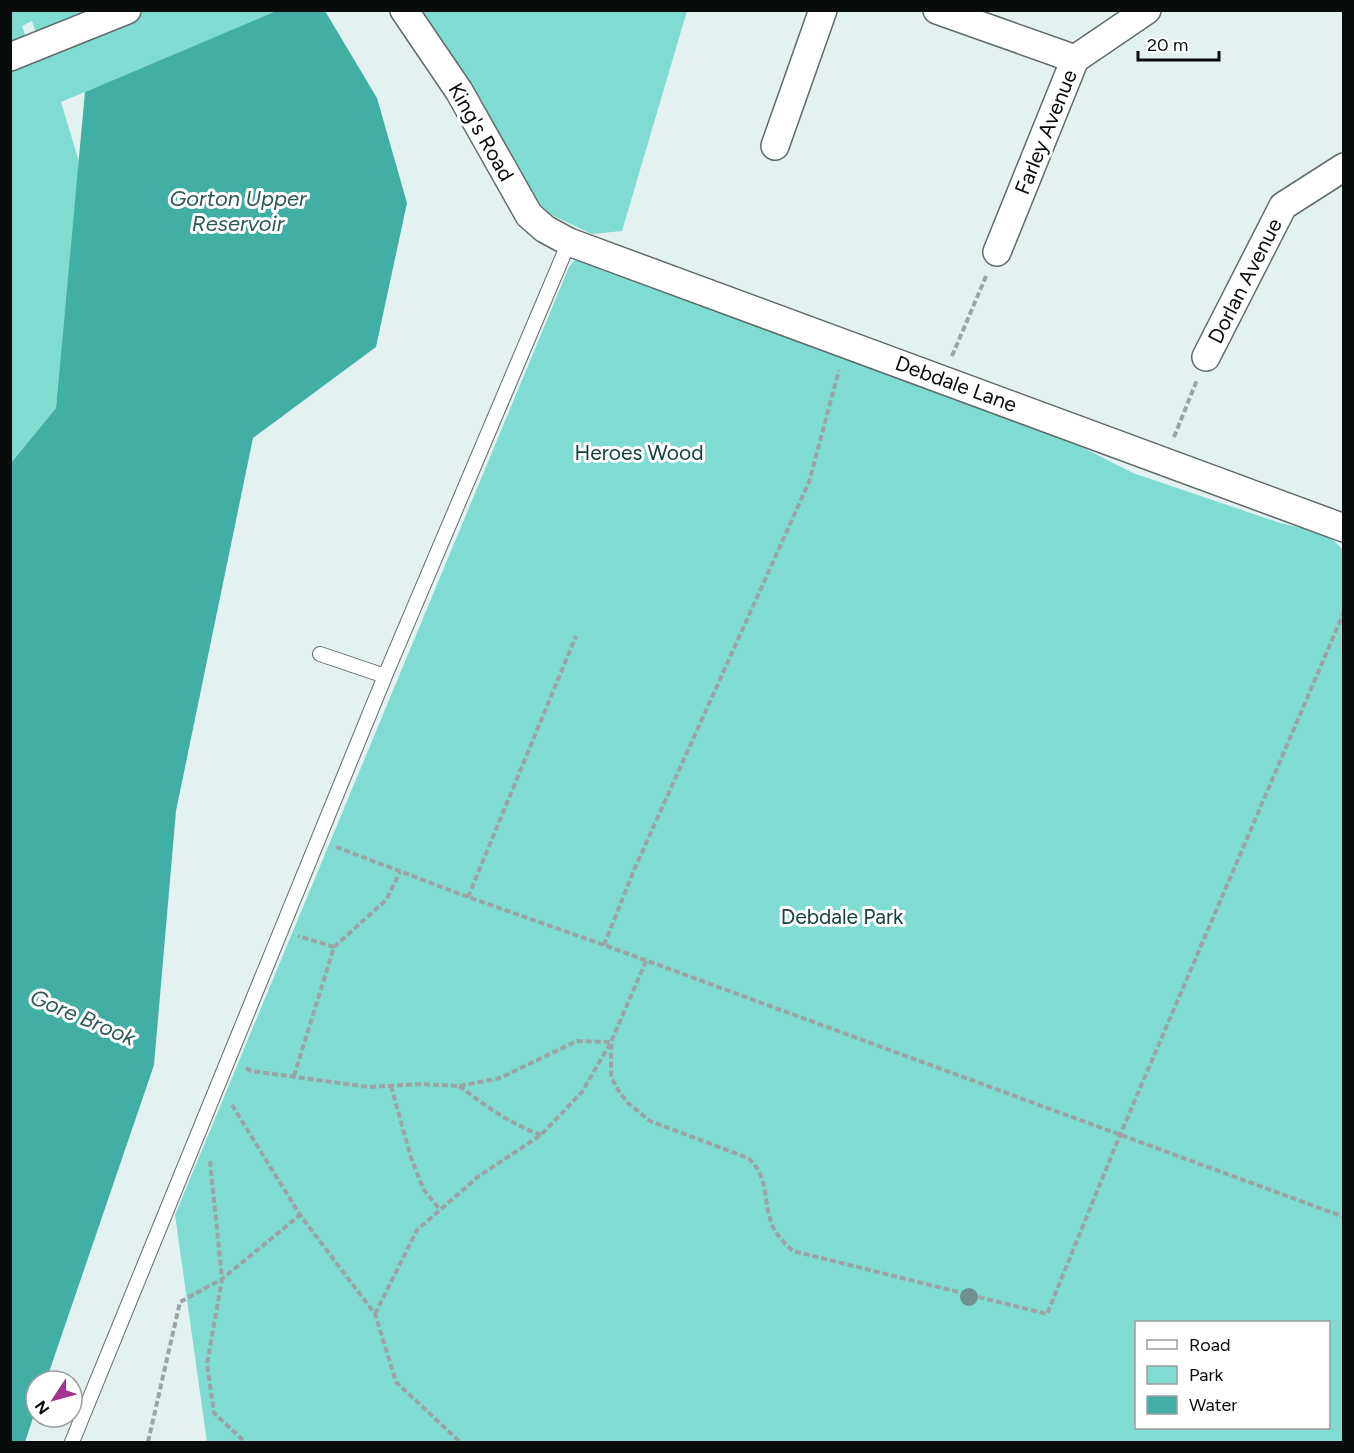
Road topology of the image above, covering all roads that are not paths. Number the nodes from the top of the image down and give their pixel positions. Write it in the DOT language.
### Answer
graph roads {
  1 [pos="127,10"];
  2 [pos="404,10"];
  3 [pos="823,10"];
  4 [pos="938,10"];
  5 [pos="1147,10"];
  6 [pos="10,57"];
  7 [pos="1075,58"];
  8 [pos="775,146"];
  9 [pos="1344,167"];
  10 [pos="569,243"];
  11 [pos="996,252"];
  12 [pos="1206,357"];
  13 [pos="1344,528"];
  14 [pos="320,654"];
  15 [pos="385,676"];
  16 [pos="72,1443"];
  1 -- 6 [label="street"];
  2 -- 10 [label="street, King's Road"];
  3 -- 8 [label="street"];
  4 -- 7 [label="street"];
  5 -- 7 [label="street, Farley Avenue"];
  7 -- 11 [label="street, Farley Avenue"];
  9 -- 12 [label="street, Dorlan Avenue"];
  10 -- 13 [label="street, Debdale Lane"];
  10 -- 15 [label="lane"];
  14 -- 15 [label="lane"];
  15 -- 16 [label="lane"];
}
